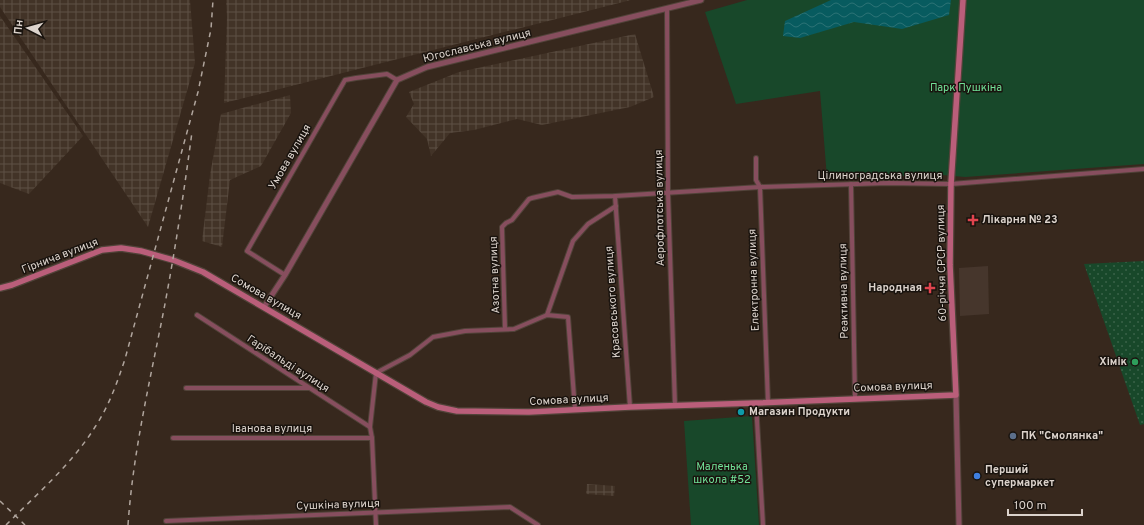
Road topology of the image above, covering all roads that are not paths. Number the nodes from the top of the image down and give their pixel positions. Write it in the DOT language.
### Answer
graph roads {
  1 [pos="701,0"];
  2 [pos="963,0"];
  3 [pos="668,9"];
  4 [pos="397,80"];
  5 [pos="756,158"];
  6 [pos="1144,169"];
  7 [pos="851,184"];
  8 [pos="951,184"];
  9 [pos="760,187"];
  10 [pos="668,193"];
  11 [pos="615,196"];
  12 [pos="616,206"];
  13 [pos="285,275"];
  14 [pos="218,281"];
  15 [pos="0,288"];
  16 [pos="264,307"];
  17 [pos="197,315"];
  18 [pos="547,315"];
  19 [pos="505,329"];
  20 [pos="376,373"];
  21 [pos="186,388"];
  22 [pos="309,388"];
  23 [pos="956,395"];
  24 [pos="856,398"];
  25 [pos="756,403"];
  26 [pos="768,403"];
  27 [pos="675,406"];
  28 [pos="630,407"];
  29 [pos="574,410"];
  30 [pos="370,427"];
  31 [pos="173,438"];
  32 [pos="372,438"];
  33 [pos="375,512"];
  34 [pos="166,521"];
  35 [pos="376,525"];
  36 [pos="538,525"];
  37 [pos="763,525"];
  38 [pos="959,525"];
  1 -- 3 [label="street, Югославська вулиця"];
  2 -- 8 [label="main road, 60-річчя СРСР вулиця"];
  3 -- 4 [label="street, Югославська вулиця"];
  3 -- 10 [label="street, Аерофлотська вулиця"];
  4 -- 13 [label="street"];
  4 -- 13 [label="street, Умова вулиця"];
  5 -- 9 [label="street, Електронна вулиця"];
  6 -- 8 [label="street, Цілиноградська вулиця"];
  7 -- 8 [label="street, Цілиноградська вулиця"];
  7 -- 9 [label="street, Цілиноградська вулиця"];
  7 -- 24 [label="street, Реактивна вулиця"];
  8 -- 23 [label="main road, 60-річчя СРСР вулиця"];
  9 -- 10 [label="street, Цілиноградська вулиця"];
  9 -- 26 [label="street, Електронна вулиця"];
  10 -- 11 [label="street, Цілиноградська вулиця"];
  10 -- 27 [label="street, Аерофлотська вулиця"];
  11 -- 12 [label="street, Красовського вулиця"];
  11 -- 19 [label="street, Азотна вулиця"];
  12 -- 18 [label="street"];
  12 -- 28 [label="street, Красовського вулиця"];
  13 -- 16 [label="street"];
  14 -- 15 [label="main road, Гірнича вулиця"];
  14 -- 16 [label="main road, Сомова вулиця"];
  16 -- 20 [label="main road, Сомова вулиця"];
  17 -- 22 [label="street, Гарібальді вулиця"];
  18 -- 19 [label="street, Азотна вулиця"];
  18 -- 29 [label="street, Азотна вулиця"];
  19 -- 20 [label="street, Азотна вулиця"];
  20 -- 29 [label="main road, Сомова вулиця"];
  20 -- 30 [label="street"];
  21 -- 22 [label="street"];
  22 -- 30 [label="street, Гарібальді вулиця"];
  23 -- 24 [label="main road, Сомова вулиця"];
  23 -- 38 [label="street, 60-річчя СРСР вулиця"];
  24 -- 26 [label="main road, Сомова вулиця"];
  25 -- 26 [label="main road, Сомова вулиця"];
  25 -- 27 [label="main road, Сомова вулиця"];
  25 -- 37 [label="street"];
  27 -- 28 [label="main road, Сомова вулиця"];
  28 -- 29 [label="main road, Сомова вулиця"];
  30 -- 32 [label="street"];
  31 -- 32 [label="street, Іванова вулиця"];
  32 -- 33 [label="street"];
  33 -- 34 [label="street, Сушкіна вулиця"];
  33 -- 35 [label="street"];
  33 -- 36 [label="street, Сушкіна вулиця"];
}
